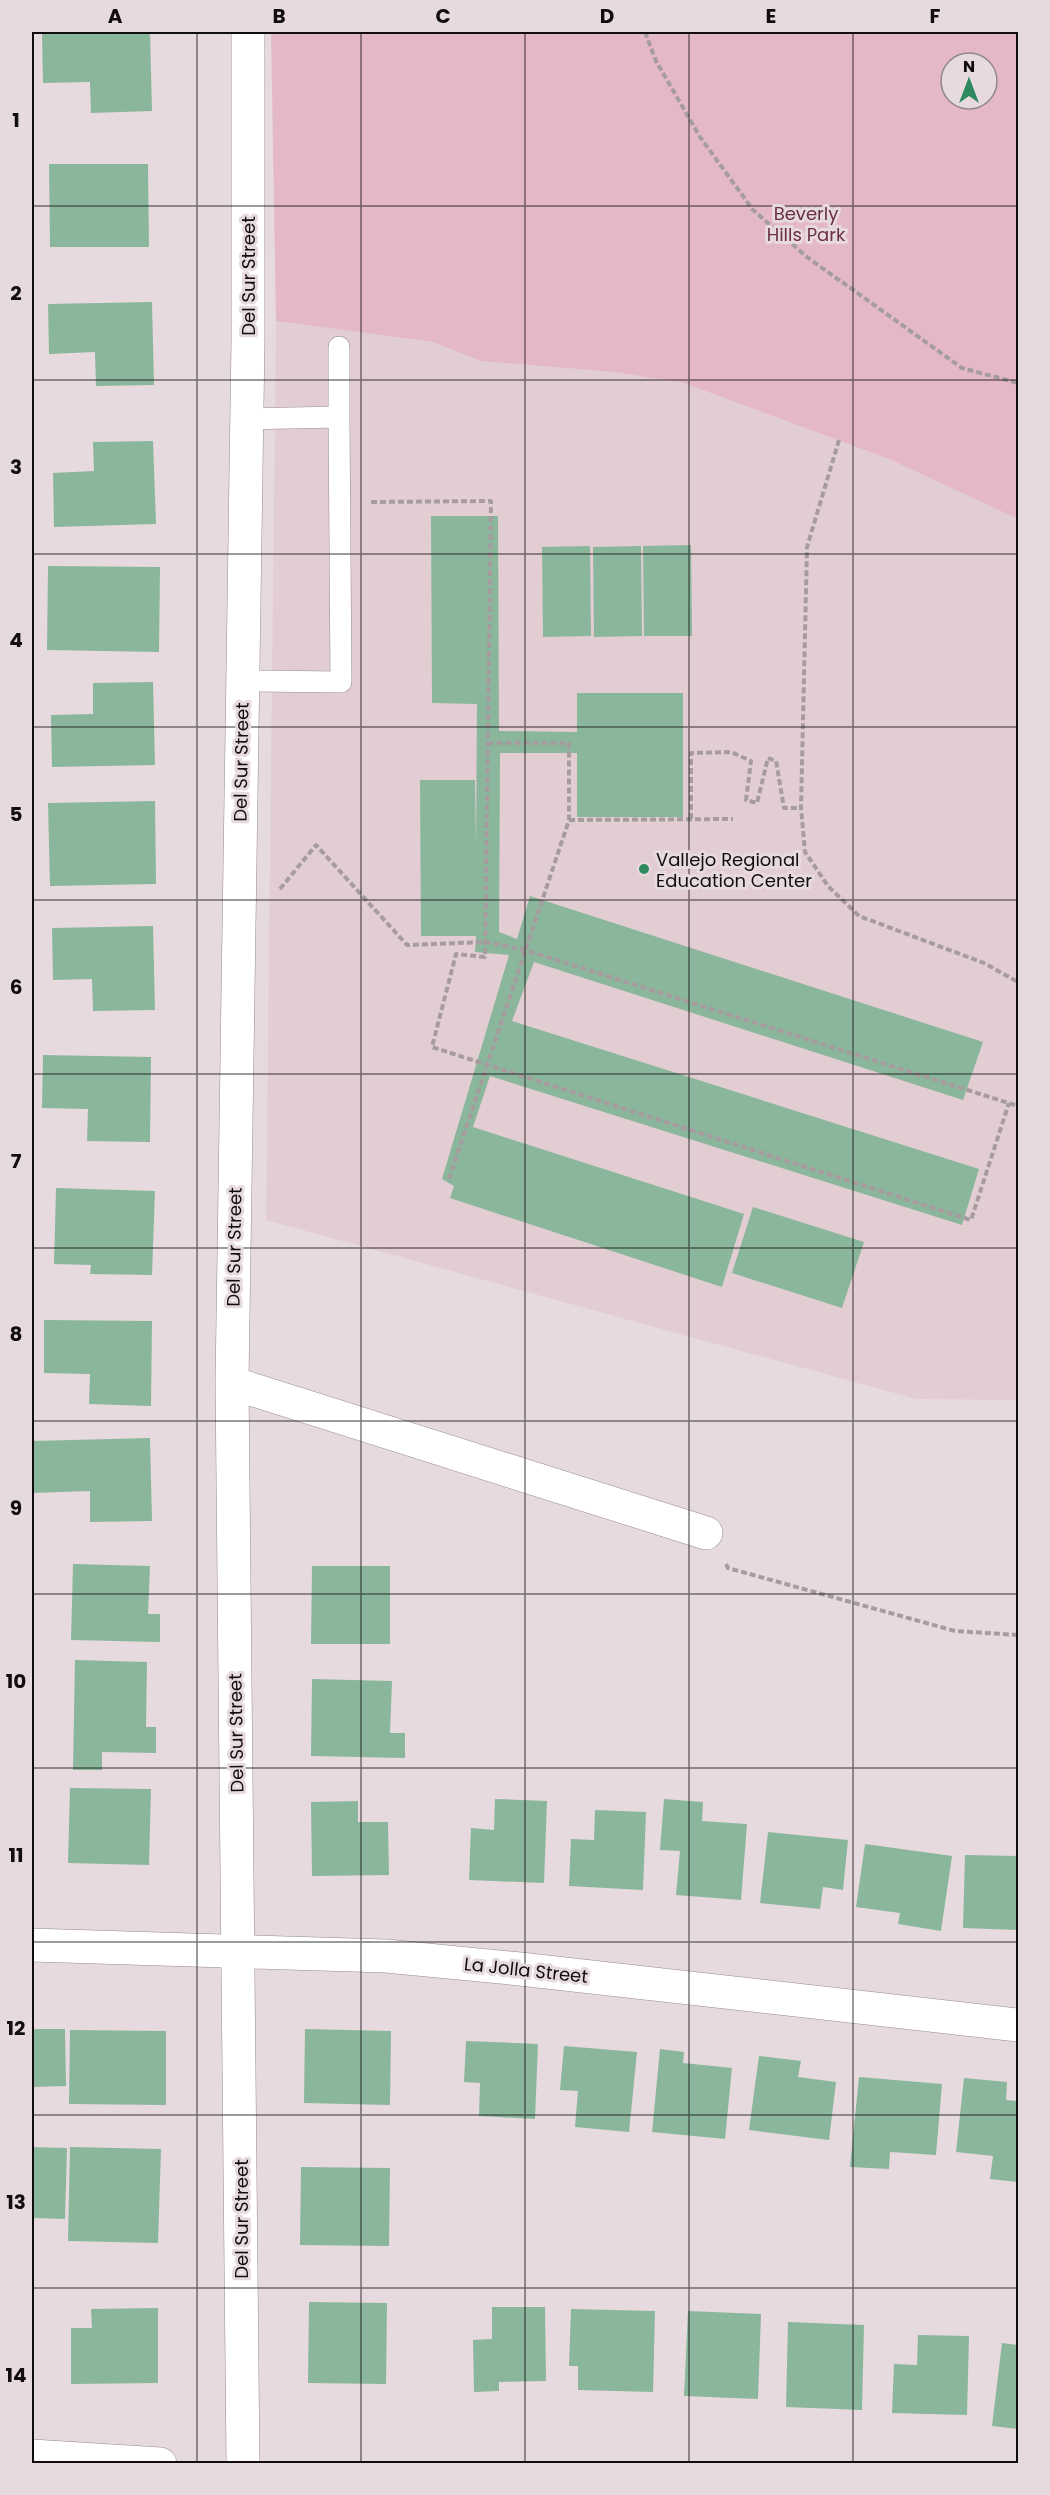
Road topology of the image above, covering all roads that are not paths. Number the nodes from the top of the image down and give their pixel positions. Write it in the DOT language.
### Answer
graph roads {
  1 [pos="248,32"];
  2 [pos="339,348"];
  3 [pos="339,417"];
  4 [pos="246,419"];
  5 [pos="243,681"];
  6 [pos="232,1383"];
  7 [pos="706,1533"];
  8 [pos="32,1945"];
  9 [pos="239,1952"];
  10 [pos="1018,2025"];
  11 [pos="32,2457"];
  12 [pos="160,2463"];
  13 [pos="243,2463"];
  1 -- 4 [label="street, Del Sur Street"];
  2 -- 3 [label="lane"];
  3 -- 4 [label="lane"];
  3 -- 5 [label="lane"];
  4 -- 5 [label="street, Del Sur Street"];
  5 -- 6 [label="street, Del Sur Street"];
  6 -- 7 [label="street"];
  6 -- 9 [label="street, Del Sur Street"];
  8 -- 9 [label="street, La Jolla Street"];
  9 -- 10 [label="street, La Jolla Street"];
  9 -- 13 [label="street, Del Sur Street"];
  11 -- 12 [label="street"];
}
